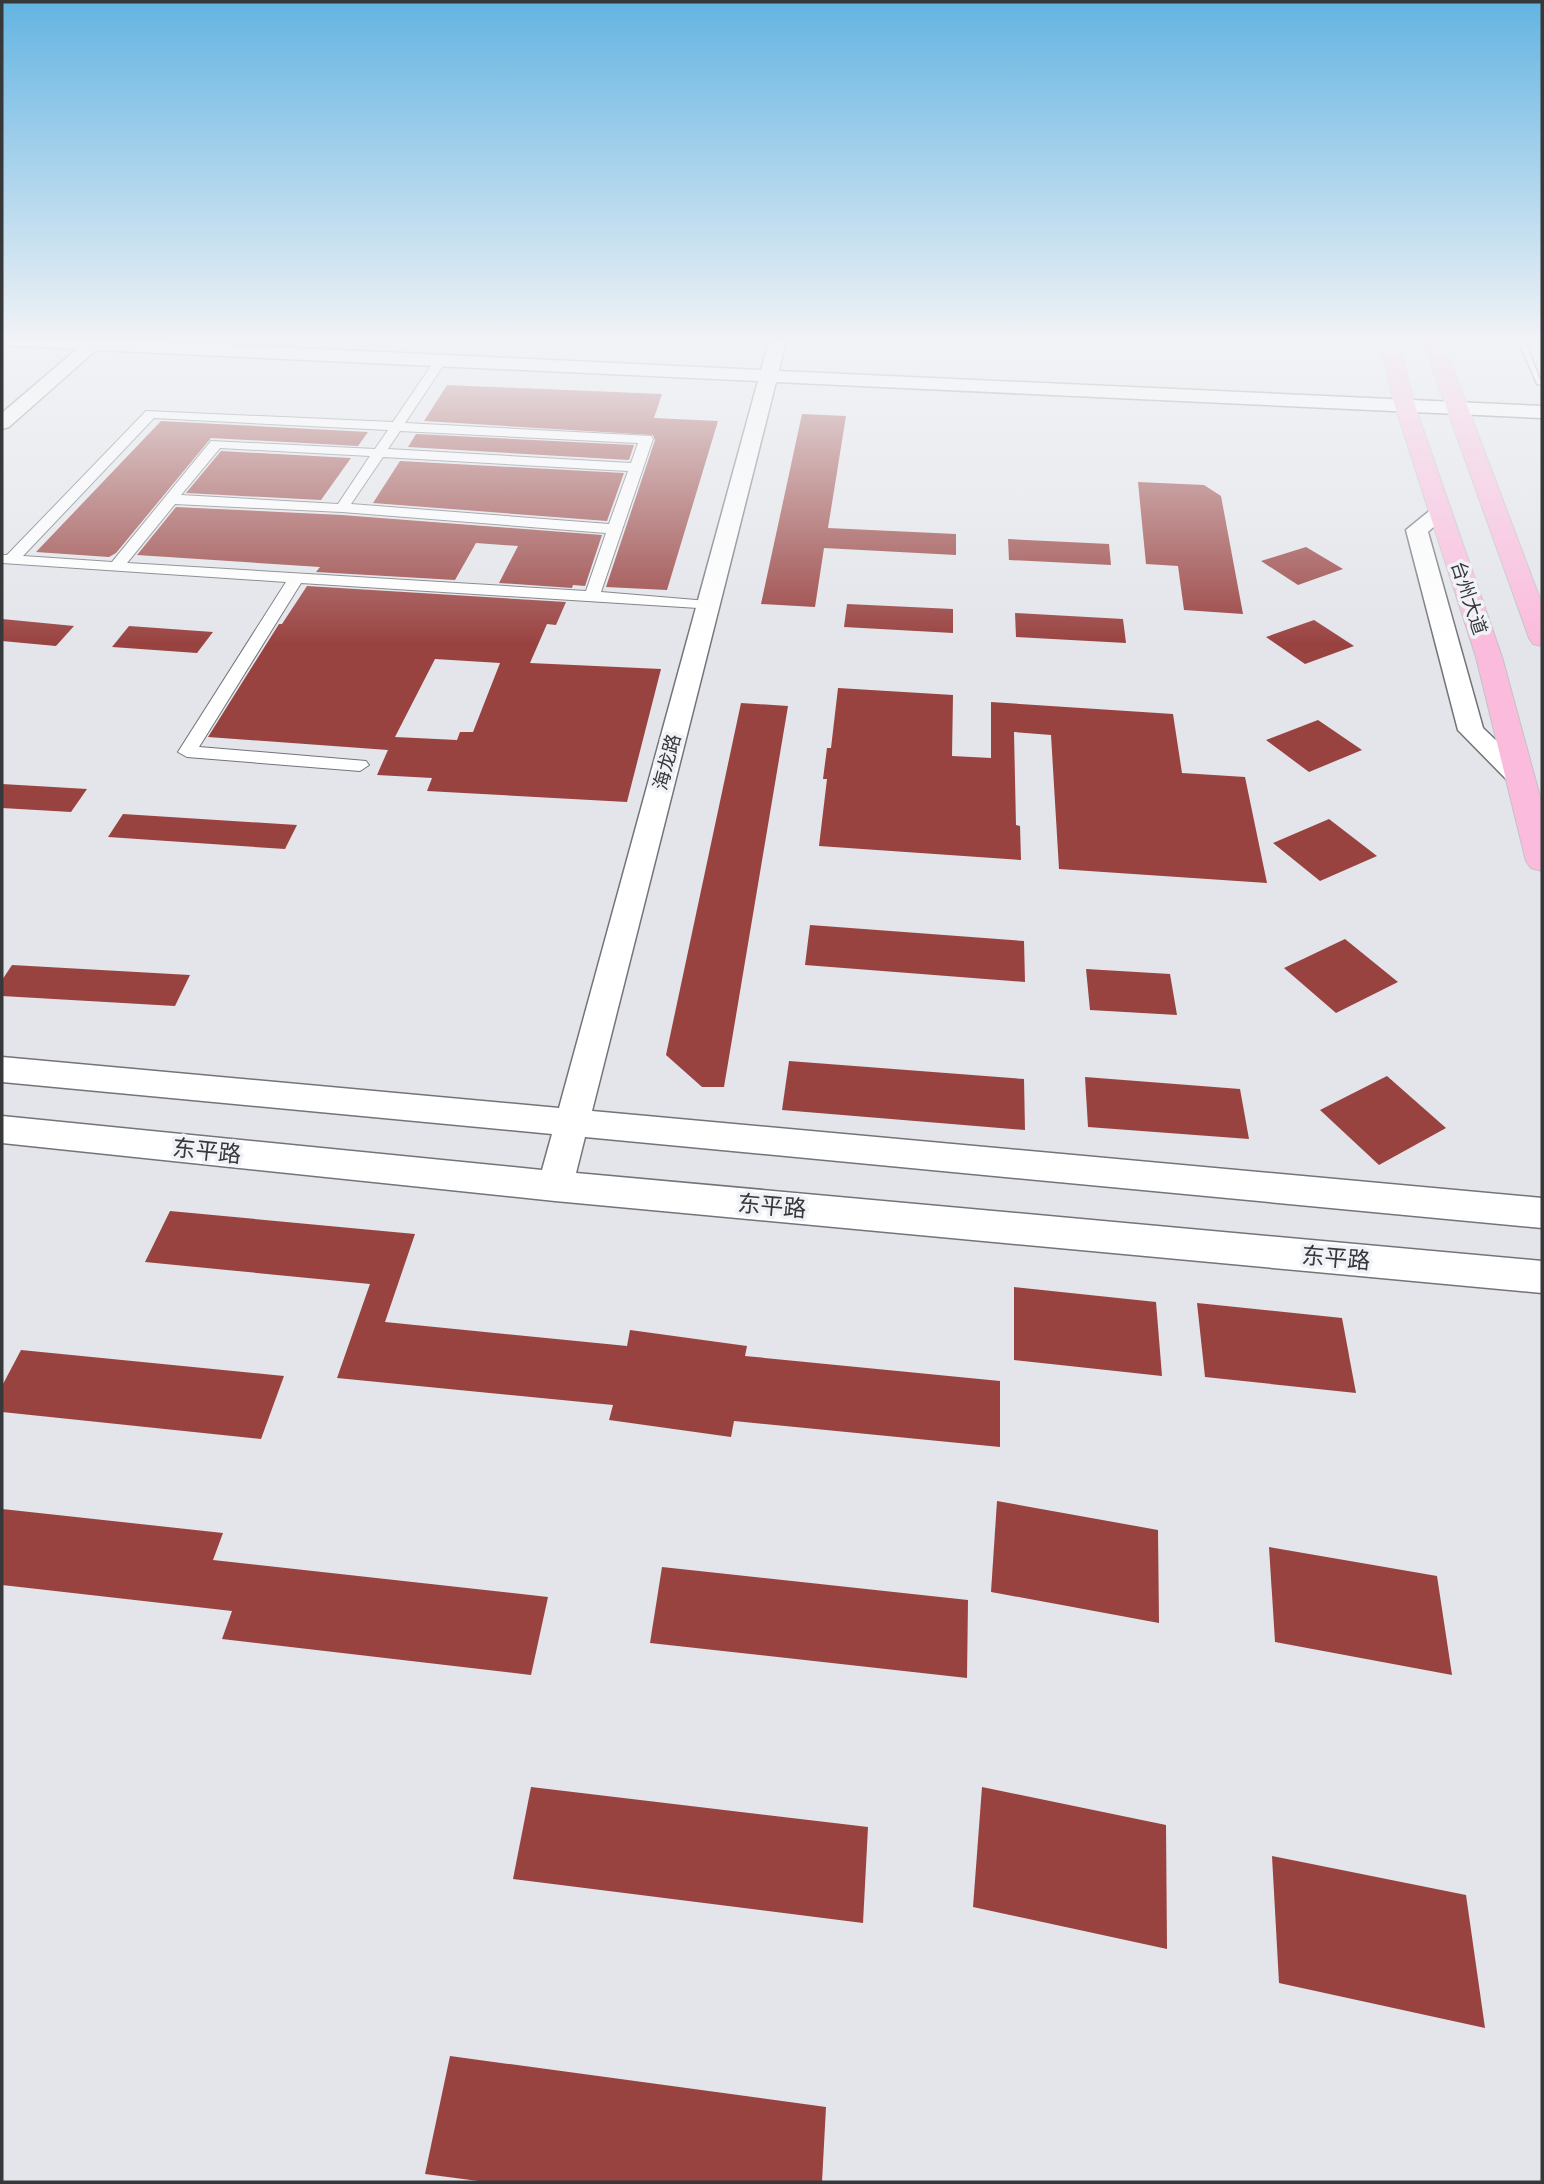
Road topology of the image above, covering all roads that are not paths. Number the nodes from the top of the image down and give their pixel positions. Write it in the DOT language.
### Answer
graph roads {
  1 [pos="125,441"];
  2 [pos="387,441"];
  3 [pos="645,441"];
  4 [pos="751,441"];
  5 [pos="1417,441"];
  6 [pos="1468,441"];
  7 [pos="378,454"];
  8 [pos="637,467"];
  9 [pos="169,499"];
  10 [pos="342,508"];
  11 [pos="1440,512"];
  12 [pos="615,529"];
  13 [pos="6,559"];
  14 [pos="117,566"];
  15 [pos="297,577"];
  16 [pos="592,596"];
  17 [pos="708,606"];
  18 [pos="1542,639"];
  19 [pos="360,765"];
  20 [pos="1520,778"];
  21 [pos="1542,861"];
  22 [pos="2,1069"];
  23 [pos="573,1122"];
  24 [pos="2,1130"];
  25 [pos="555,1186"];
  26 [pos="1542,1213"];
  27 [pos="1542,1277"];
  1 -- 13 [label="street"];
  2 -- 7 [label="street"];
  3 -- 8 [label="street"];
  4 -- 17 [label="main road, 海龙路"];
  5 -- 11 [label="main road, 台州大道"];
  6 -- 18 [label="main road"];
  7 -- 8 [label="street"];
  7 -- 9 [label="street"];
  7 -- 10 [label="street"];
  8 -- 12 [label="street"];
  9 -- 10 [label="street"];
  9 -- 14 [label="street"];
  10 -- 12 [label="street"];
  11 -- 20 [label="main road, 台州大道"];
  11 -- 20 [label="main road"];
  12 -- 16 [label="street"];
  13 -- 14 [label="street"];
  14 -- 15 [label="street"];
  15 -- 16 [label="street"];
  15 -- 19 [label="street"];
  16 -- 17 [label="street"];
  17 -- 23 [label="main road, 海龙路"];
  20 -- 21 [label="main road, 台州大道"];
  22 -- 23 [label="main road"];
  23 -- 25 [label="main road, 海龙路"];
  23 -- 26 [label="main road"];
  24 -- 25 [label="main road, 东平路"];
  25 -- 27 [label="main road, 东平路"];
}
